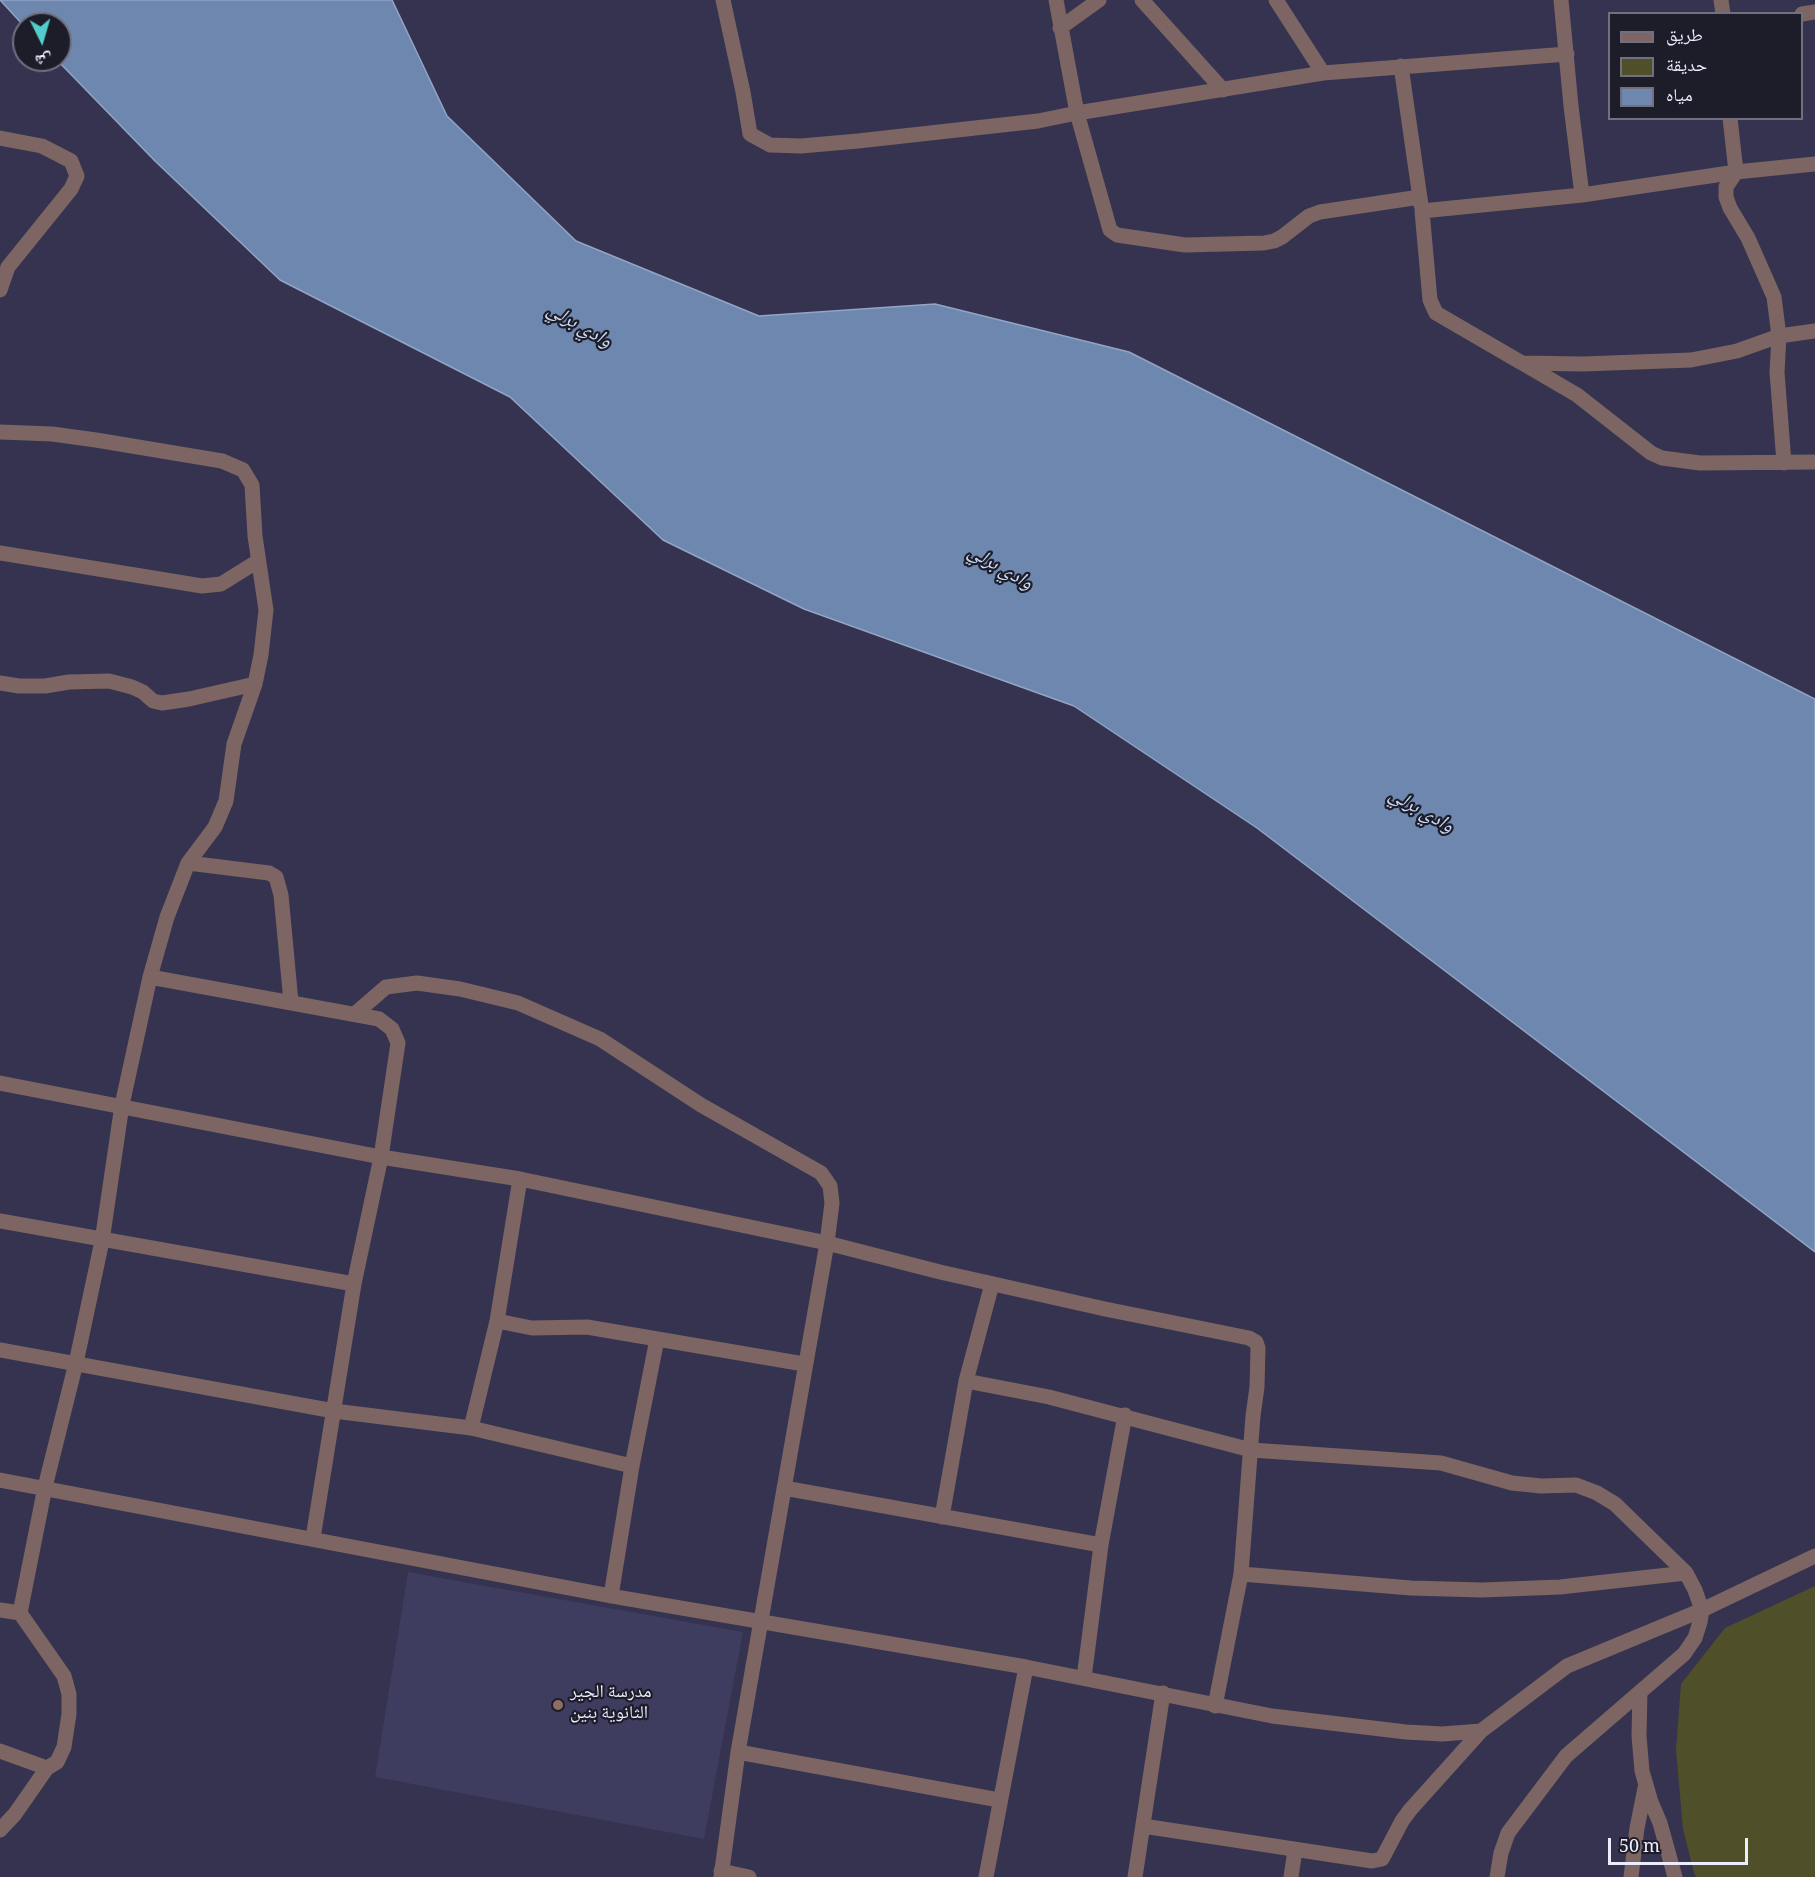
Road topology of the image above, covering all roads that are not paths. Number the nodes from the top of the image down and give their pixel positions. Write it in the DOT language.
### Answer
graph roads {
  1 [pos="723,0"];
  2 [pos="1056,0"];
  3 [pos="1099,0"];
  4 [pos="1142,0"];
  5 [pos="1276,0"];
  6 [pos="1561,0"];
  7 [pos="1060,28"];
  8 [pos="1567,54"];
  9 [pos="1401,66"];
  10 [pos="1323,73"];
  11 [pos="1223,90"];
  12 [pos="1077,113"];
  13 [pos="1730,120"];
  14 [pos="0,138"];
  15 [pos="1815,164"];
  16 [pos="1736,171"];
  17 [pos="1582,195"];
  18 [pos="1421,204"];
  19 [pos="0,290"];
  20 [pos="1815,332"];
  21 [pos="1779,336"];
  22 [pos="1522,363"];
  23 [pos="0,432"];
  24 [pos="1815,462"];
  25 [pos="1784,463"];
  26 [pos="0,553"];
  27 [pos="258,561"];
  28 [pos="0,683"];
  29 [pos="255,684"];
  30 [pos="188,863"];
  31 [pos="150,977"];
  32 [pos="291,1002"];
  33 [pos="356,1013"];
  34 [pos="0,1083"];
  35 [pos="122,1105"];
  36 [pos="381,1157"];
  37 [pos="520,1179"];
  38 [pos="0,1221"];
  39 [pos="102,1240"];
  40 [pos="827,1243"];
  41 [pos="354,1284"];
  42 [pos="992,1284"];
  43 [pos="497,1321"];
  44 [pos="657,1339"];
  45 [pos="0,1350"];
  46 [pos="75,1363"];
  47 [pos="804,1364"];
  48 [pos="966,1382"];
  49 [pos="334,1411"];
  50 [pos="1125,1415"];
  51 [pos="471,1428"];
  52 [pos="1251,1450"];
  53 [pos="632,1466"];
  54 [pos="0,1480"];
  55 [pos="45,1487"];
  56 [pos="784,1488"];
  57 [pos="942,1517"];
  58 [pos="314,1538"];
  59 [pos="1101,1545"];
  60 [pos="1815,1556"];
  61 [pos="1686,1572"];
  62 [pos="1241,1574"];
  63 [pos="611,1596"];
  64 [pos="0,1610"];
  65 [pos="1702,1610"];
  66 [pos="20,1613"];
  67 [pos="761,1623"];
  68 [pos="1026,1667"];
  69 [pos="1084,1678"];
  70 [pos="1640,1692"];
  71 [pos="1163,1693"];
  72 [pos="1215,1706"];
  73 [pos="1481,1731"];
  74 [pos="0,1751"];
  75 [pos="738,1752"];
  76 [pos="48,1768"];
  77 [pos="1646,1786"];
  78 [pos="999,1800"];
  79 [pos="1143,1826"];
  80 [pos="0,1830"];
  81 [pos="1295,1850"];
  82 [pos="721,1874"];
  83 [pos="749,1877"];
  84 [pos="986,1877"];
  85 [pos="1135,1877"];
  86 [pos="1291,1877"];
  87 [pos="1497,1877"];
  88 [pos="1631,1877"];
  89 [pos="1675,1877"];
  1 -- 12 [label="street"];
  2 -- 7 [label="street"];
  3 -- 7 [label="street"];
  4 -- 11 [label="street"];
  5 -- 10 [label="street"];
  6 -- 8 [label="street"];
  7 -- 12 [label="street"];
  8 -- 9 [label="street"];
  8 -- 17 [label="street"];
  9 -- 10 [label="street"];
  9 -- 18 [label="street"];
  10 -- 11 [label="street"];
  11 -- 12 [label="street"];
  12 -- 18 [label="street"];
  13 -- 16 [label="street"];
  14 -- 19 [label="street"];
  15 -- 16 [label="street"];
  16 -- 17 [label="street"];
  16 -- 21 [label="street"];
  17 -- 18 [label="street"];
  18 -- 22 [label="street"];
  20 -- 21 [label="street"];
  21 -- 22 [label="street"];
  21 -- 25 [label="street"];
  22 -- 25 [label="street"];
  23 -- 27 [label="street"];
  24 -- 25 [label="street"];
  26 -- 27 [label="street"];
  27 -- 29 [label="street"];
  28 -- 29 [label="street"];
  29 -- 30 [label="street"];
  30 -- 31 [label="street"];
  30 -- 32 [label="street"];
  31 -- 32 [label="street"];
  31 -- 35 [label="street"];
  32 -- 33 [label="street"];
  33 -- 36 [label="street"];
  33 -- 40 [label="street"];
  34 -- 35 [label="street"];
  35 -- 36 [label="street"];
  35 -- 39 [label="street"];
  36 -- 37 [label="street"];
  36 -- 41 [label="street"];
  37 -- 40 [label="street"];
  37 -- 43 [label="street"];
  38 -- 39 [label="street"];
  39 -- 41 [label="street"];
  39 -- 46 [label="street"];
  40 -- 42 [label="street"];
  40 -- 47 [label="street"];
  41 -- 49 [label="street"];
  42 -- 48 [label="street"];
  42 -- 52 [label="street"];
  43 -- 44 [label="street"];
  43 -- 51 [label="street"];
  44 -- 47 [label="street"];
  44 -- 53 [label="street"];
  45 -- 46 [label="street"];
  46 -- 49 [label="street"];
  46 -- 55 [label="street"];
  47 -- 56 [label="street"];
  48 -- 50 [label="street"];
  48 -- 57 [label="street"];
  49 -- 51 [label="street"];
  49 -- 58 [label="street"];
  50 -- 52 [label="street"];
  50 -- 59 [label="street"];
  51 -- 53 [label="street"];
  52 -- 61 [label="street"];
  52 -- 62 [label="street"];
  53 -- 63 [label="street"];
  54 -- 55 [label="street"];
  55 -- 58 [label="street"];
  55 -- 66 [label="street"];
  56 -- 57 [label="street"];
  56 -- 67 [label="street"];
  57 -- 59 [label="street"];
  58 -- 63 [label="street"];
  59 -- 69 [label="street"];
  60 -- 65 [label="street"];
  61 -- 62 [label="street"];
  61 -- 65 [label="street"];
  62 -- 72 [label="street"];
  63 -- 67 [label="street"];
  64 -- 66 [label="street"];
  65 -- 70 [label="street"];
  65 -- 73 [label="street"];
  66 -- 76 [label="street"];
  67 -- 68 [label="street"];
  67 -- 75 [label="street"];
  68 -- 69 [label="street"];
  68 -- 78 [label="street"];
  69 -- 71 [label="street"];
  70 -- 77 [label="street"];
  70 -- 87 [label="street"];
  71 -- 72 [label="street"];
  71 -- 79 [label="street"];
  72 -- 73 [label="street"];
  73 -- 81 [label="street"];
  74 -- 76 [label="street"];
  75 -- 78 [label="street"];
  75 -- 82 [label="street"];
  76 -- 80 [label="street"];
  77 -- 88 [label="street"];
  77 -- 89 [label="street"];
  78 -- 84 [label="street"];
  79 -- 81 [label="street"];
  79 -- 85 [label="street"];
  81 -- 86 [label="street"];
  82 -- 83 [label="street"];
}
